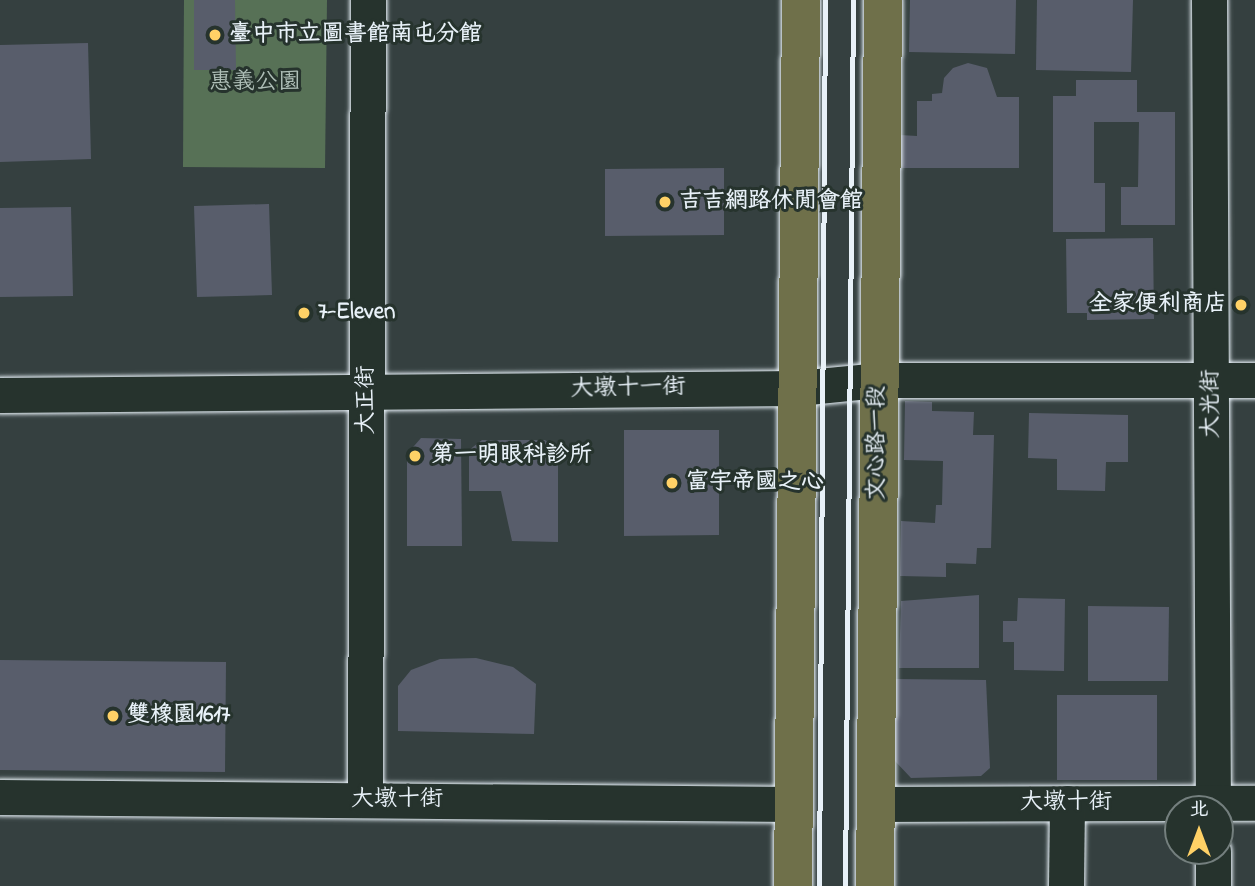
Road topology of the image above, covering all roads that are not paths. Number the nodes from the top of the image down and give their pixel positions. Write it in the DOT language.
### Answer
graph roads {
  1 [pos="368,0"];
  2 [pos="801,0"];
  3 [pos="883,0"];
  4 [pos="1209,0"];
  5 [pos="878,380"];
  6 [pos="1212,380"];
  7 [pos="1255,380"];
  8 [pos="798,387"];
  9 [pos="367,392"];
  10 [pos="0,395"];
  11 [pos="1213,795"];
  12 [pos="0,797"];
  13 [pos="365,800"];
  14 [pos="1067,803"];
  15 [pos="1255,803"];
  16 [pos="794,804"];
  17 [pos="876,804"];
  18 [pos="1234,804"];
  19 [pos="1164,805"];
  20 [pos="1213,865"];
  21 [pos="793,886"];
  22 [pos="875,886"];
  23 [pos="1066,886"];
  24 [pos="1213,886"];
  1 -- 9 [label="street, 大正街"];
  2 -- 8 [label="main road"];
  3 -- 5 [label="main road, 文心路一段"];
  4 -- 6 [label="street, 大光街"];
  5 -- 6 [label="street, 大墩十一街"];
  5 -- 8 [label="street, 大墩十一街"];
  5 -- 17 [label="main road, 文心路一段"];
  6 -- 7 [label="street, 大墩十一街"];
  6 -- 11 [label="street, 大光街"];
  8 -- 9 [label="street, 大墩十一街"];
  8 -- 16 [label="main road"];
  9 -- 10 [label="street, 大墩十一街"];
  9 -- 13 [label="street, 大正街"];
  12 -- 13 [label="street, 大墩十街"];
  13 -- 16 [label="street, 大墩十街"];
  14 -- 17 [label="street, 大墩十街"];
  14 -- 19 [label="street, 大墩十街"];
  14 -- 23 [label="street"];
  15 -- 18 [label="street, 大墩十街"];
  16 -- 21 [label="main road"];
  17 -- 22 [label="main road, 文心路一段"];
  20 -- 24 [label="street"];
}
